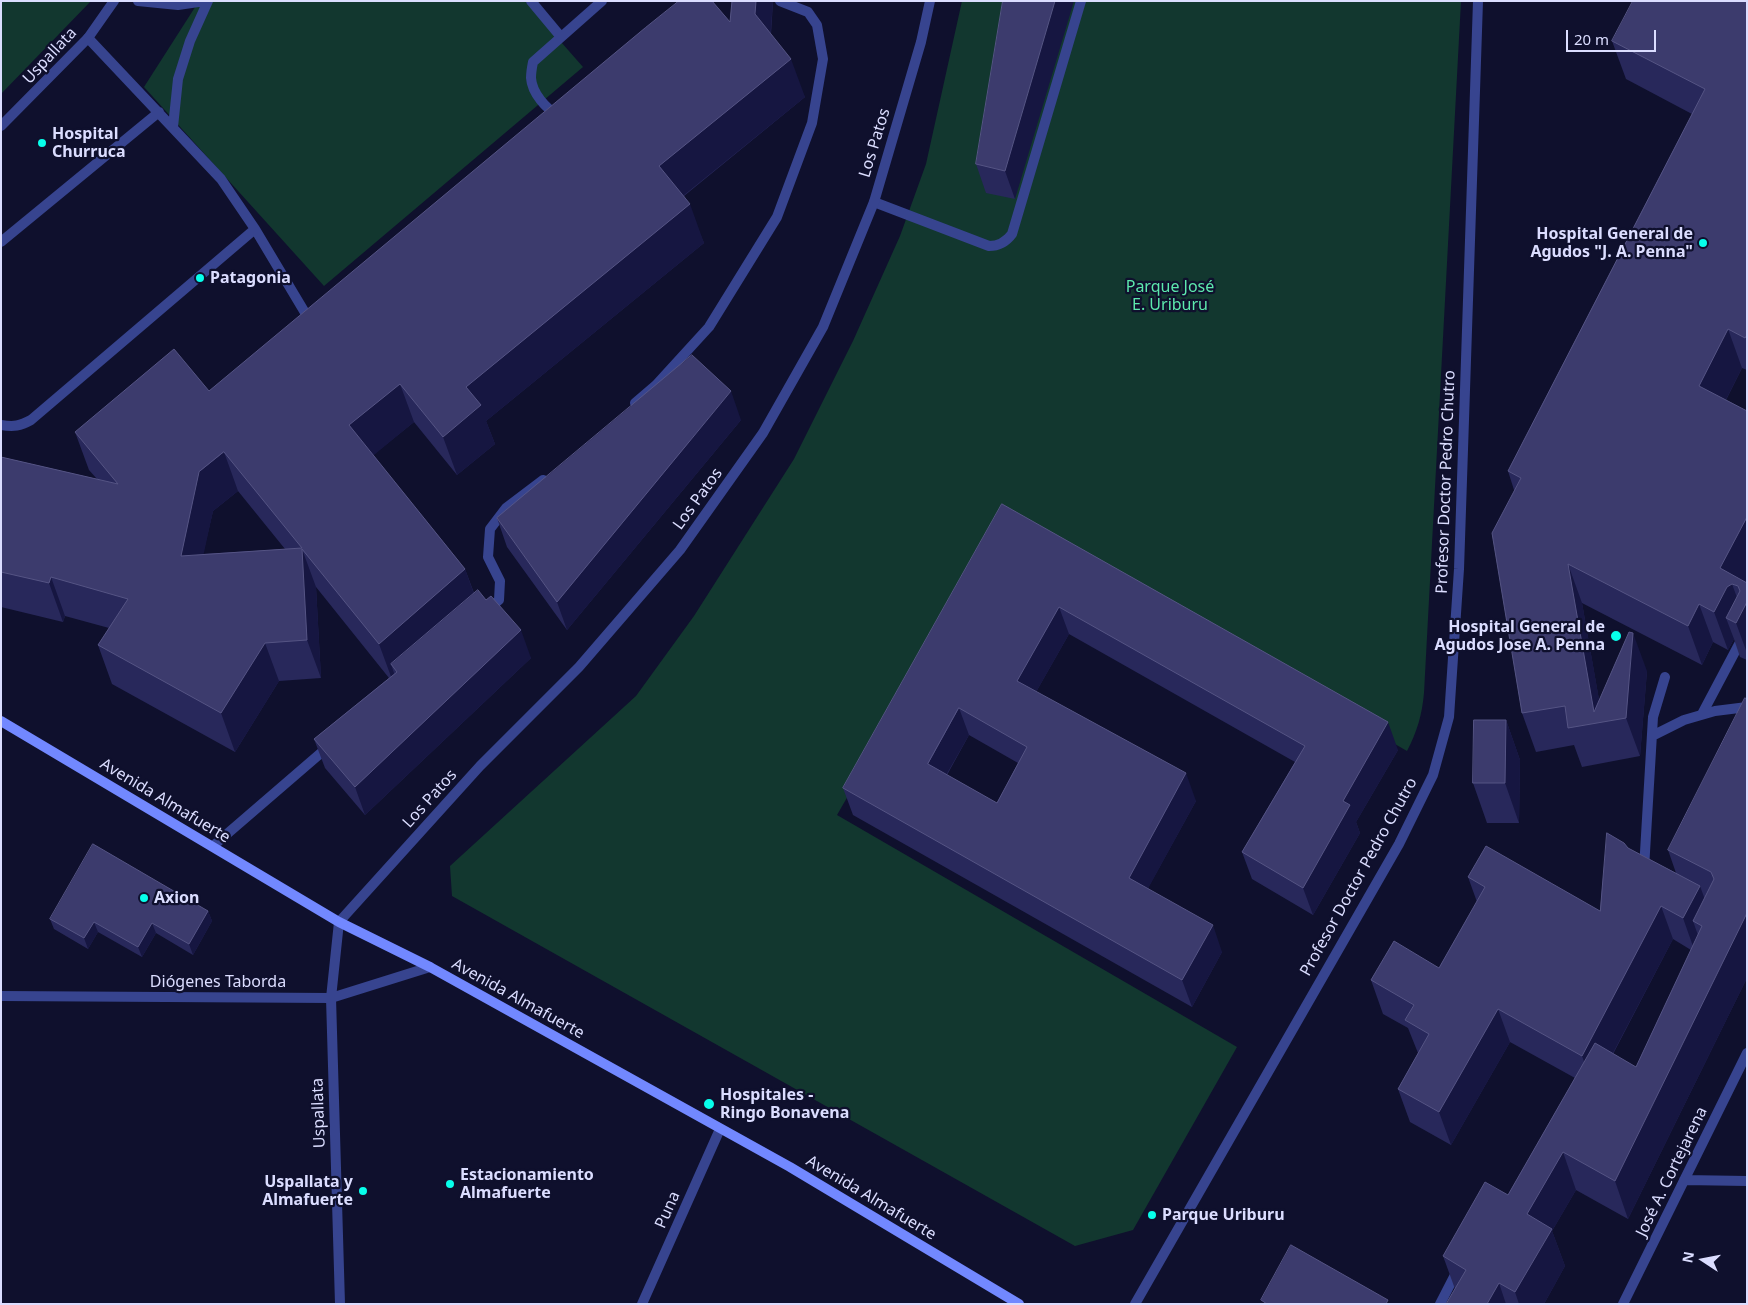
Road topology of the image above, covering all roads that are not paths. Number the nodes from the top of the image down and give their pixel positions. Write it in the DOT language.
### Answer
graph roads {
  1 [pos="114,1"];
  2 [pos="138,1"];
  3 [pos="206,1"];
  4 [pos="532,1"];
  5 [pos="602,1"];
  6 [pos="780,1"];
  7 [pos="930,1"];
  8 [pos="1081,1"];
  9 [pos="1478,1"];
  10 [pos="560,37"];
  11 [pos="88,38"];
  12 [pos="159,112"];
  13 [pos="568,121"];
  14 [pos="1,126"];
  15 [pos="173,127"];
  16 [pos="874,202"];
  17 [pos="254,229"];
  18 [pos="1,242"];
  19 [pos="320,326"];
  20 [pos="627,410"];
  21 [pos="1,425"];
  22 [pos="553,472"];
  23 [pos="476,619"];
  24 [pos="1747,629"];
  25 [pos="1665,677"];
  26 [pos="1747,708"];
  27 [pos="1702,714"];
  28 [pos="1,721"];
  29 [pos="1652,736"];
  30 [pos="334,742"];
  31 [pos="213,846"];
  32 [pos="1652,880"];
  33 [pos="339,922"];
  34 [pos="430,967"];
  35 [pos="1,996"];
  36 [pos="331,998"];
  37 [pos="1747,1053"];
  38 [pos="720,1129"];
  39 [pos="1684,1180"];
  40 [pos="1747,1180"];
  41 [pos="1463,1262"];
  42 [pos="340,1304"];
  43 [pos="642,1304"];
  44 [pos="1019,1304"];
  45 [pos="1135,1304"];
  46 [pos="1440,1304"];
  47 [pos="1624,1304"];
  1 -- 11 [label="street, Uspallata"];
  2 -- 3 [label="street"];
  3 -- 15 [label="street"];
  4 -- 10 [label="street"];
  5 -- 10 [label="street"];
  6 -- 20 [label="street"];
  7 -- 16 [label="street, Los Patos"];
  8 -- 16 [label="street"];
  9 -- 45 [label="street, Profesor Doctor Pedro Chutro"];
  10 -- 13 [label="street"];
  11 -- 12 [label="street"];
  11 -- 14 [label="street, Uspallata"];
  12 -- 15 [label="street"];
  12 -- 18 [label="street"];
  15 -- 17 [label="street"];
  16 -- 33 [label="street, Los Patos"];
  17 -- 19 [label="street"];
  17 -- 21 [label="street"];
  22 -- 23 [label="street"];
  24 -- 27 [label="street"];
  25 -- 29 [label="street"];
  26 -- 27 [label="street"];
  27 -- 29 [label="street"];
  28 -- 31 [label="main road, Avenida Almafuerte"];
  29 -- 32 [label="street"];
  30 -- 31 [label="street"];
  31 -- 33 [label="main road, Avenida Almafuerte"];
  33 -- 34 [label="main road, Avenida Almafuerte"];
  33 -- 36 [label="street, Uspallata"];
  34 -- 36 [label="street, Diógenes Taborda"];
  34 -- 38 [label="main road, Avenida Almafuerte"];
  35 -- 36 [label="street, Diógenes Taborda"];
  36 -- 42 [label="street, Uspallata"];
  37 -- 39 [label="street, José A. Cortejarena"];
  38 -- 43 [label="street, Puna"];
  38 -- 44 [label="main road, Avenida Almafuerte"];
  39 -- 40 [label="street"];
  39 -- 47 [label="street, José A. Cortejarena"];
  41 -- 46 [label="street"];
}
